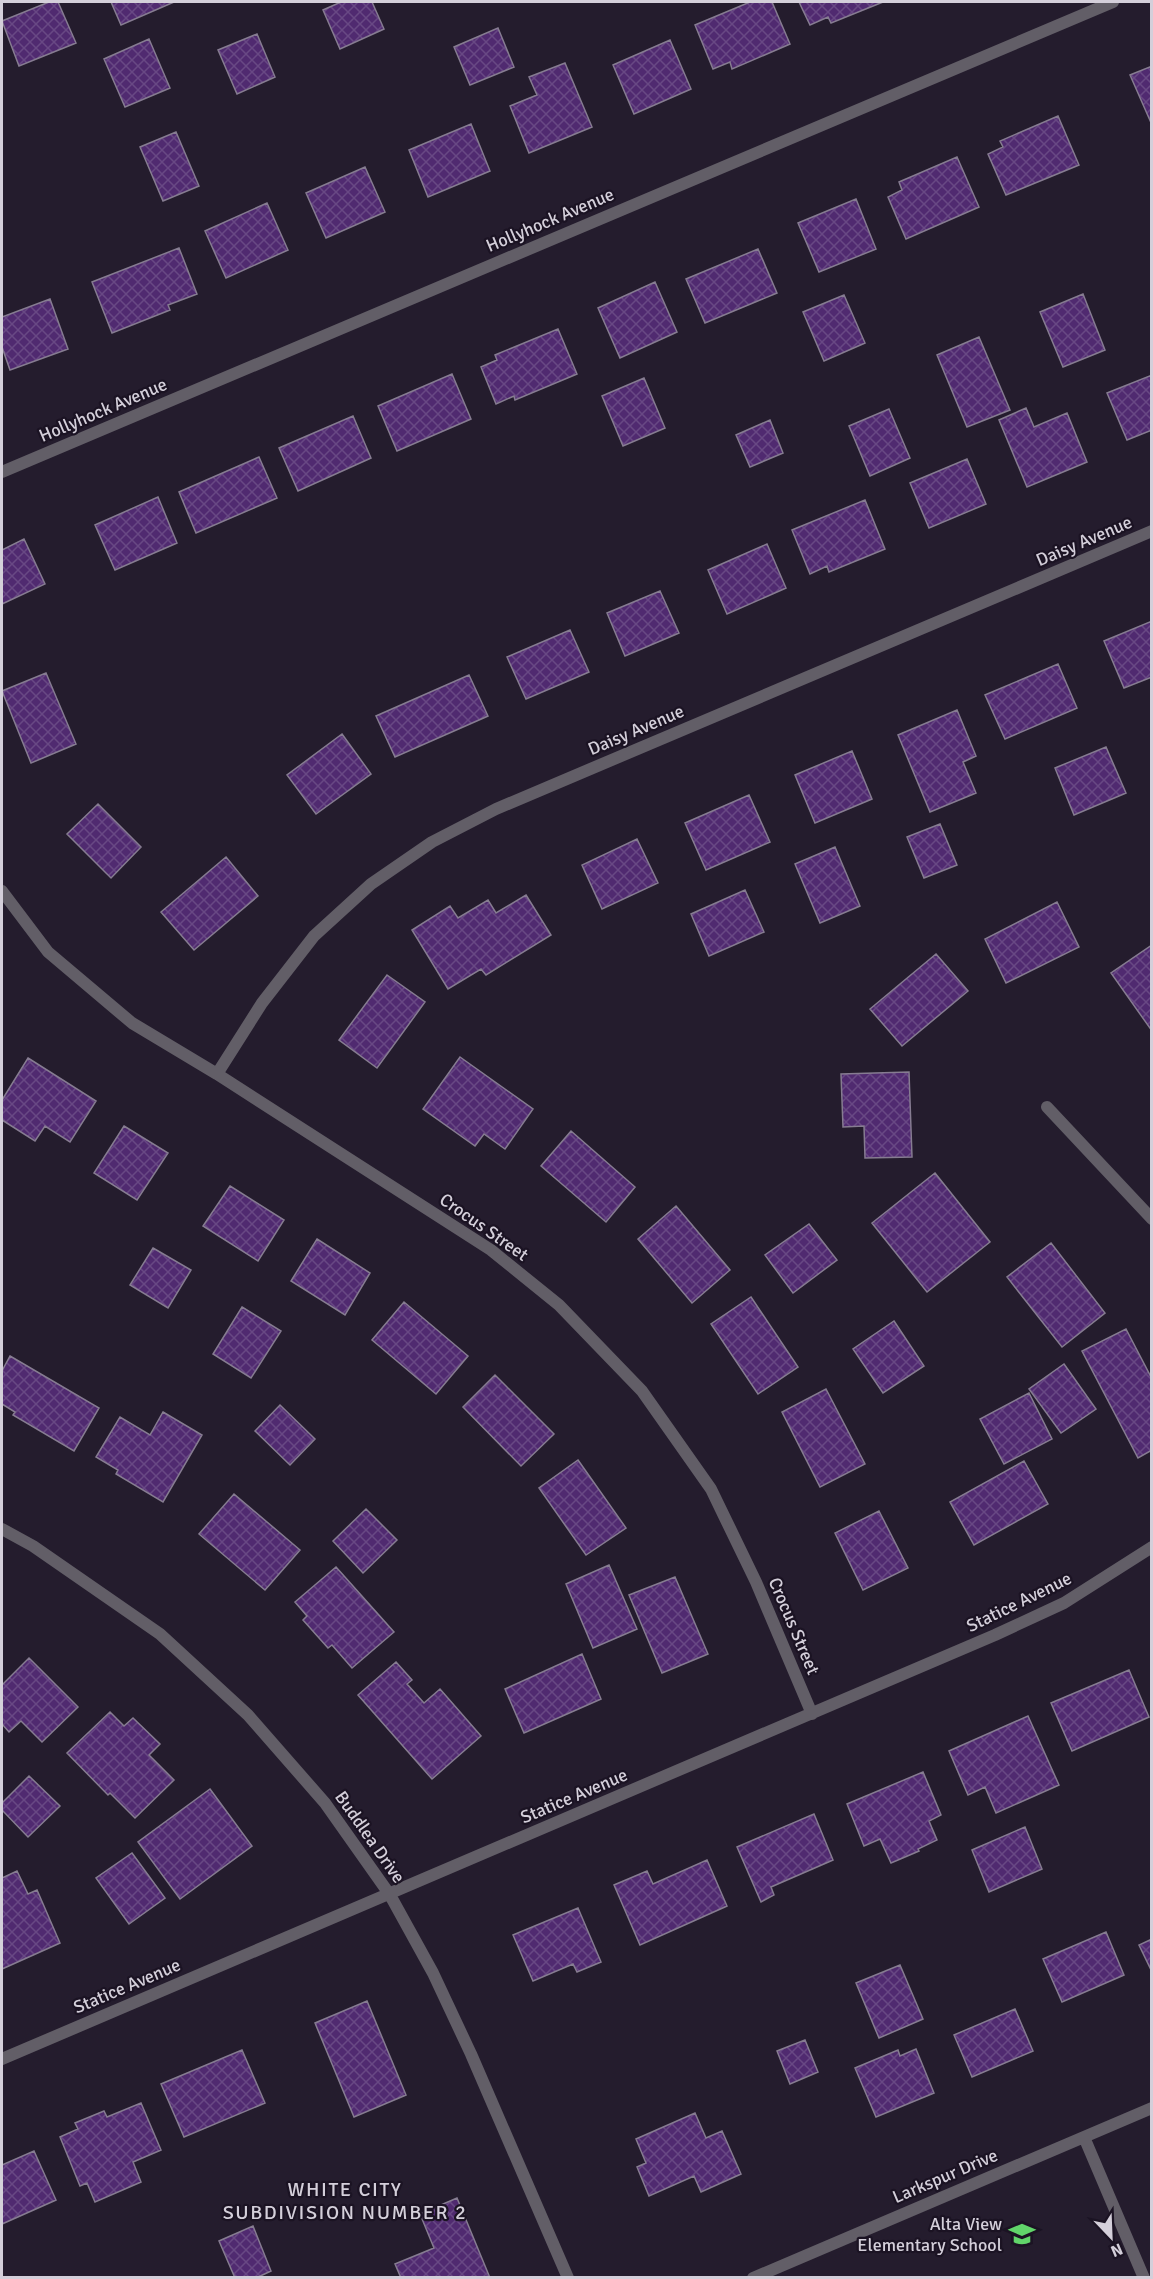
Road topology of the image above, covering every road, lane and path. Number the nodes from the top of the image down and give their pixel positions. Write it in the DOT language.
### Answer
graph roads {
  1 [pos="1113,2"];
  2 [pos="2,472"];
  3 [pos="1152,531"];
  4 [pos="2,891"];
  5 [pos="217,1074"];
  6 [pos="1047,1107"];
  7 [pos="1152,1220"];
  8 [pos="2,1529"];
  9 [pos="1152,1547"];
  10 [pos="812,1714"];
  11 [pos="390,1894"];
  12 [pos="2,2059"];
  13 [pos="1152,2108"];
  14 [pos="1084,2137"];
  15 [pos="568,2277"];
  16 [pos="753,2277"];
  17 [pos="1144,2277"];
  1 -- 2 [label="street, Hollyhock Avenue"];
  3 -- 5 [label="street, Daisy Avenue"];
  4 -- 5 [label="street, Crocus Street"];
  5 -- 10 [label="street, Crocus Street"];
  6 -- 7 [label="street"];
  8 -- 11 [label="street, Buddlea Drive"];
  9 -- 10 [label="street, Statice Avenue"];
  10 -- 11 [label="street, Statice Avenue"];
  11 -- 12 [label="street, Statice Avenue"];
  11 -- 15 [label="street, Buddlea Drive"];
  13 -- 14 [label="street, Larkspur Drive"];
  14 -- 16 [label="street, Larkspur Drive"];
  14 -- 17 [label="street"];
}
